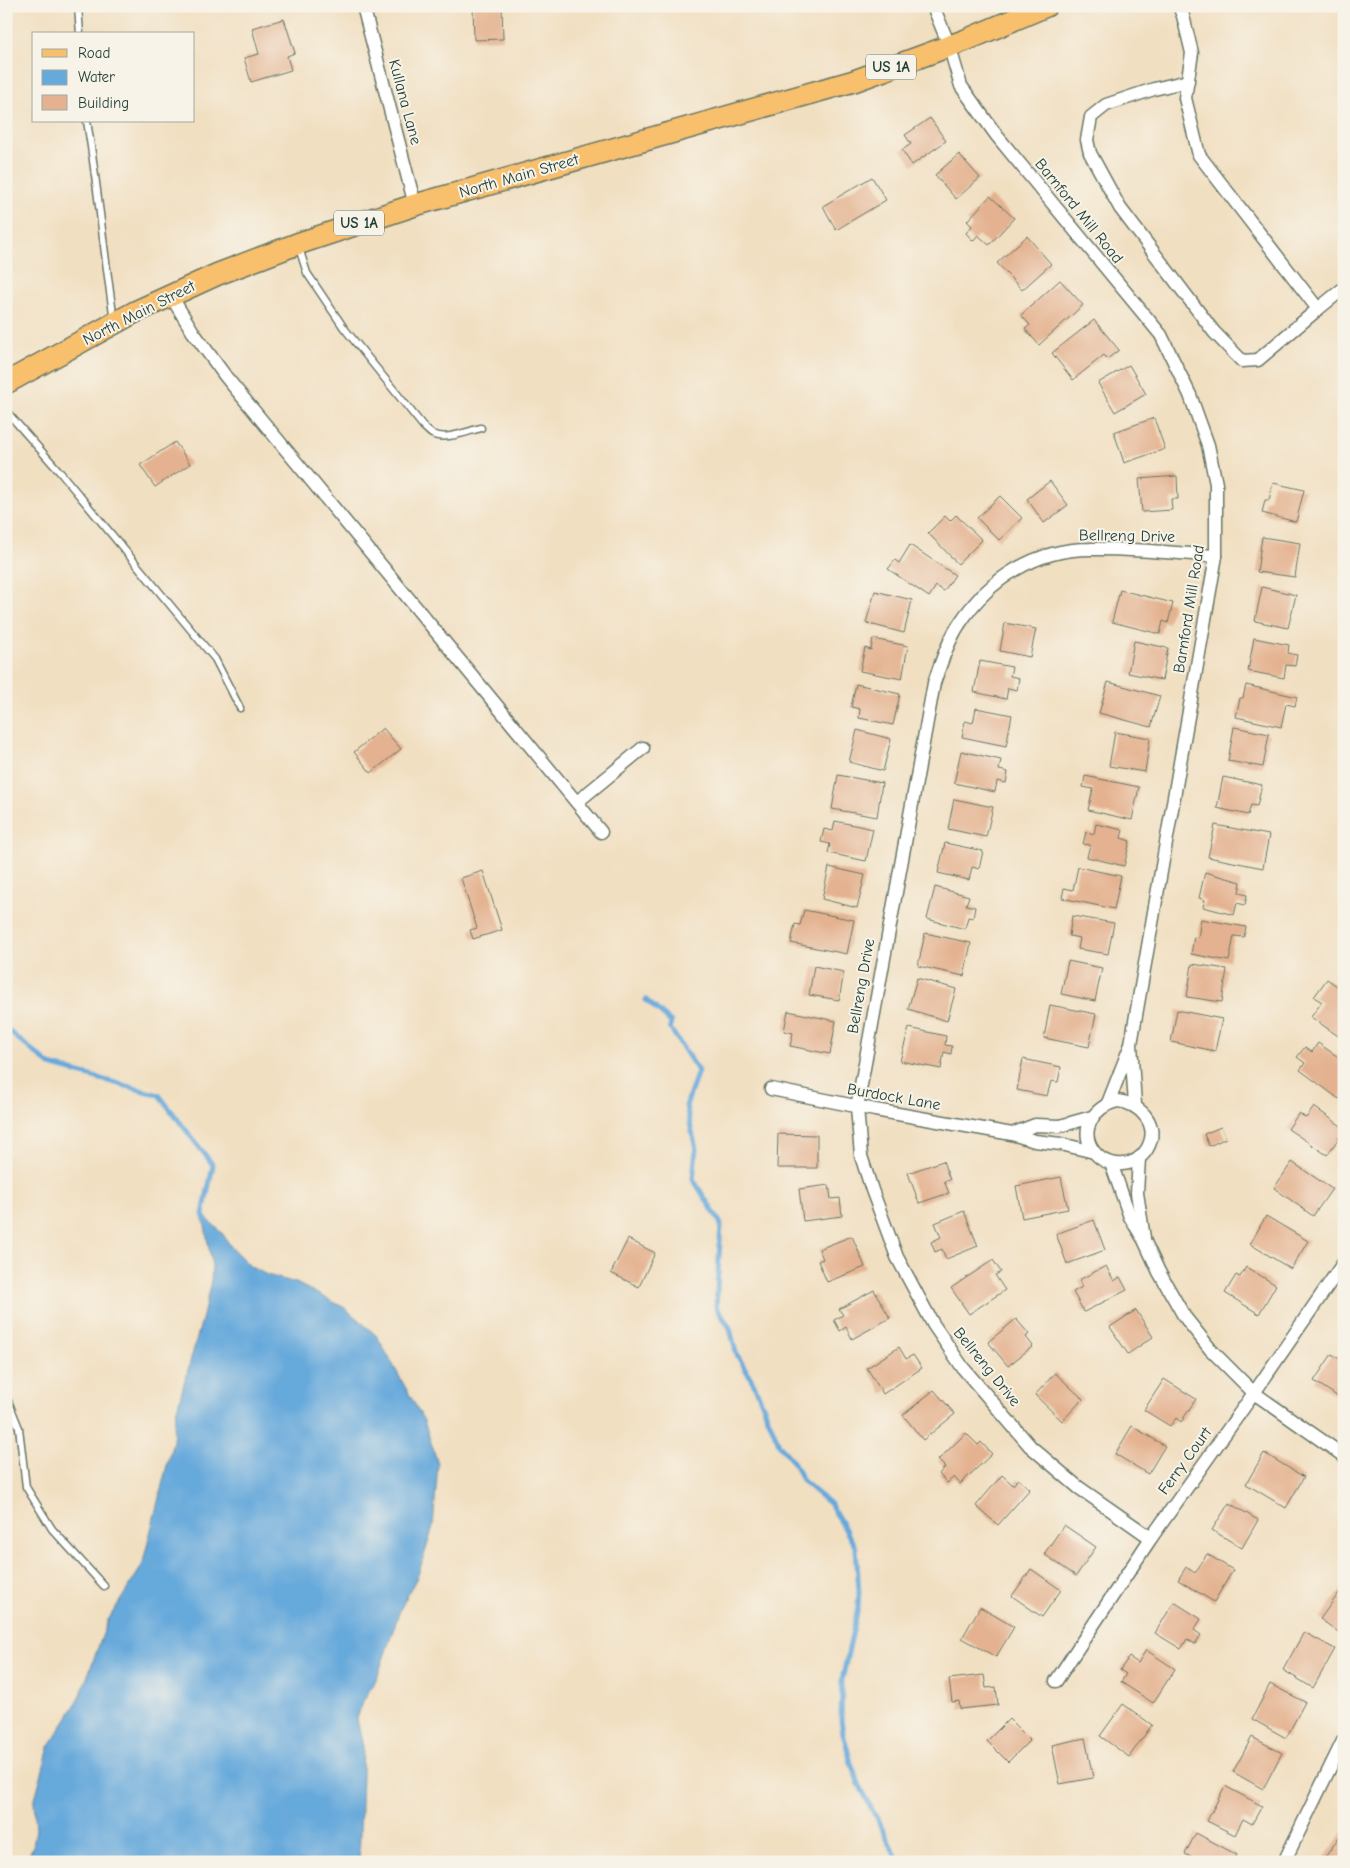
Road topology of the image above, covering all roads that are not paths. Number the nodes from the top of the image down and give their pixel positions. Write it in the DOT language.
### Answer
graph roads {
  1 [pos="78,6"];
  2 [pos="363,6"];
  3 [pos="933,6"];
  4 [pos="1046,6"];
  5 [pos="1179,6"];
  6 [pos="80,32"];
  7 [pos="948,45"];
  8 [pos="1188,81"];
  9 [pos="88,122"];
  10 [pos="415,205"];
  11 [pos="297,244"];
  12 [pos="1344,288"];
  13 [pos="170,296"];
  14 [pos="1318,309"];
  15 [pos="114,324"];
  16 [pos="6,383"];
  17 [pos="6,411"];
  18 [pos="481,428"];
  19 [pos="1216,556"];
  20 [pos="240,708"];
  21 [pos="643,748"];
  22 [pos="576,802"];
  23 [pos="601,832"];
  24 [pos="1131,1044"];
  25 [pos="771,1089"];
  26 [pos="1108,1103"];
  27 [pos="1135,1105"];
  28 [pos="856,1107"];
  29 [pos="1092,1117"];
  30 [pos="1012,1134"];
  31 [pos="1094,1152"];
  32 [pos="1139,1158"];
  33 [pos="1111,1162"];
  34 [pos="1144,1240"];
  35 [pos="1344,1262"];
  36 [pos="1254,1393"];
  37 [pos="6,1396"];
  38 [pos="1344,1456"];
  39 [pos="1150,1538"];
  40 [pos="104,1586"];
  41 [pos="1056,1681"];
  42 [pos="1344,1739"];
  43 [pos="1339,1762"];
  44 [pos="1284,1862"];
  1 -- 6 [label="lane"];
  2 -- 10 [label="street, Kullana Lane"];
  3 -- 7 [label="street, Barnford Mill Road"];
  4 -- 7 [label="main road, North Main Street / US 1A"];
  5 -- 8 [label="street"];
  7 -- 10 [label="main road, North Main Street / US 1A"];
  7 -- 19 [label="street, Barnford Mill Road"];
  8 -- 14 [label="street"];
  8 -- 14 [label="street"];
  9 -- 15 [label="lane"];
  10 -- 11 [label="main road, North Main Street / US 1A"];
  11 -- 13 [label="main road, North Main Street / US 1A"];
  11 -- 18 [label="lane"];
  12 -- 14 [label="street"];
  13 -- 15 [label="main road, North Main Street / US 1A"];
  13 -- 22 [label="street"];
  15 -- 16 [label="main road, North Main Street / US 1A"];
  17 -- 20 [label="lane"];
  19 -- 24 [label="street, Barnford Mill Road"];
  19 -- 28 [label="street, Bellreng Drive"];
  21 -- 22 [label="street"];
  22 -- 23 [label="street"];
  24 -- 26 [label="street, Barnford Mill Road"];
  24 -- 27 [label="street, Barnford Mill Road"];
  25 -- 28 [label="street, Burdock Lane"];
  26 -- 27 [label="street"];
  26 -- 29 [label="street, Barnford Mill Road"];
  27 -- 32 [label="street"];
  28 -- 30 [label="street, Burdock Lane"];
  28 -- 39 [label="street, Bellreng Drive"];
  29 -- 30 [label="street, Burdock Lane"];
  29 -- 31 [label="street"];
  30 -- 31 [label="street, Burdock Lane"];
  31 -- 33 [label="street"];
  32 -- 33 [label="street"];
  32 -- 34 [label="street"];
  33 -- 34 [label="street"];
  34 -- 36 [label="street"];
  35 -- 36 [label="street, Ferry Court"];
  36 -- 38 [label="street"];
  36 -- 39 [label="street, Ferry Court"];
  37 -- 40 [label="lane"];
  39 -- 41 [label="street, Ferry Court"];
  42 -- 43 [label="street"];
  43 -- 44 [label="street"];
}
